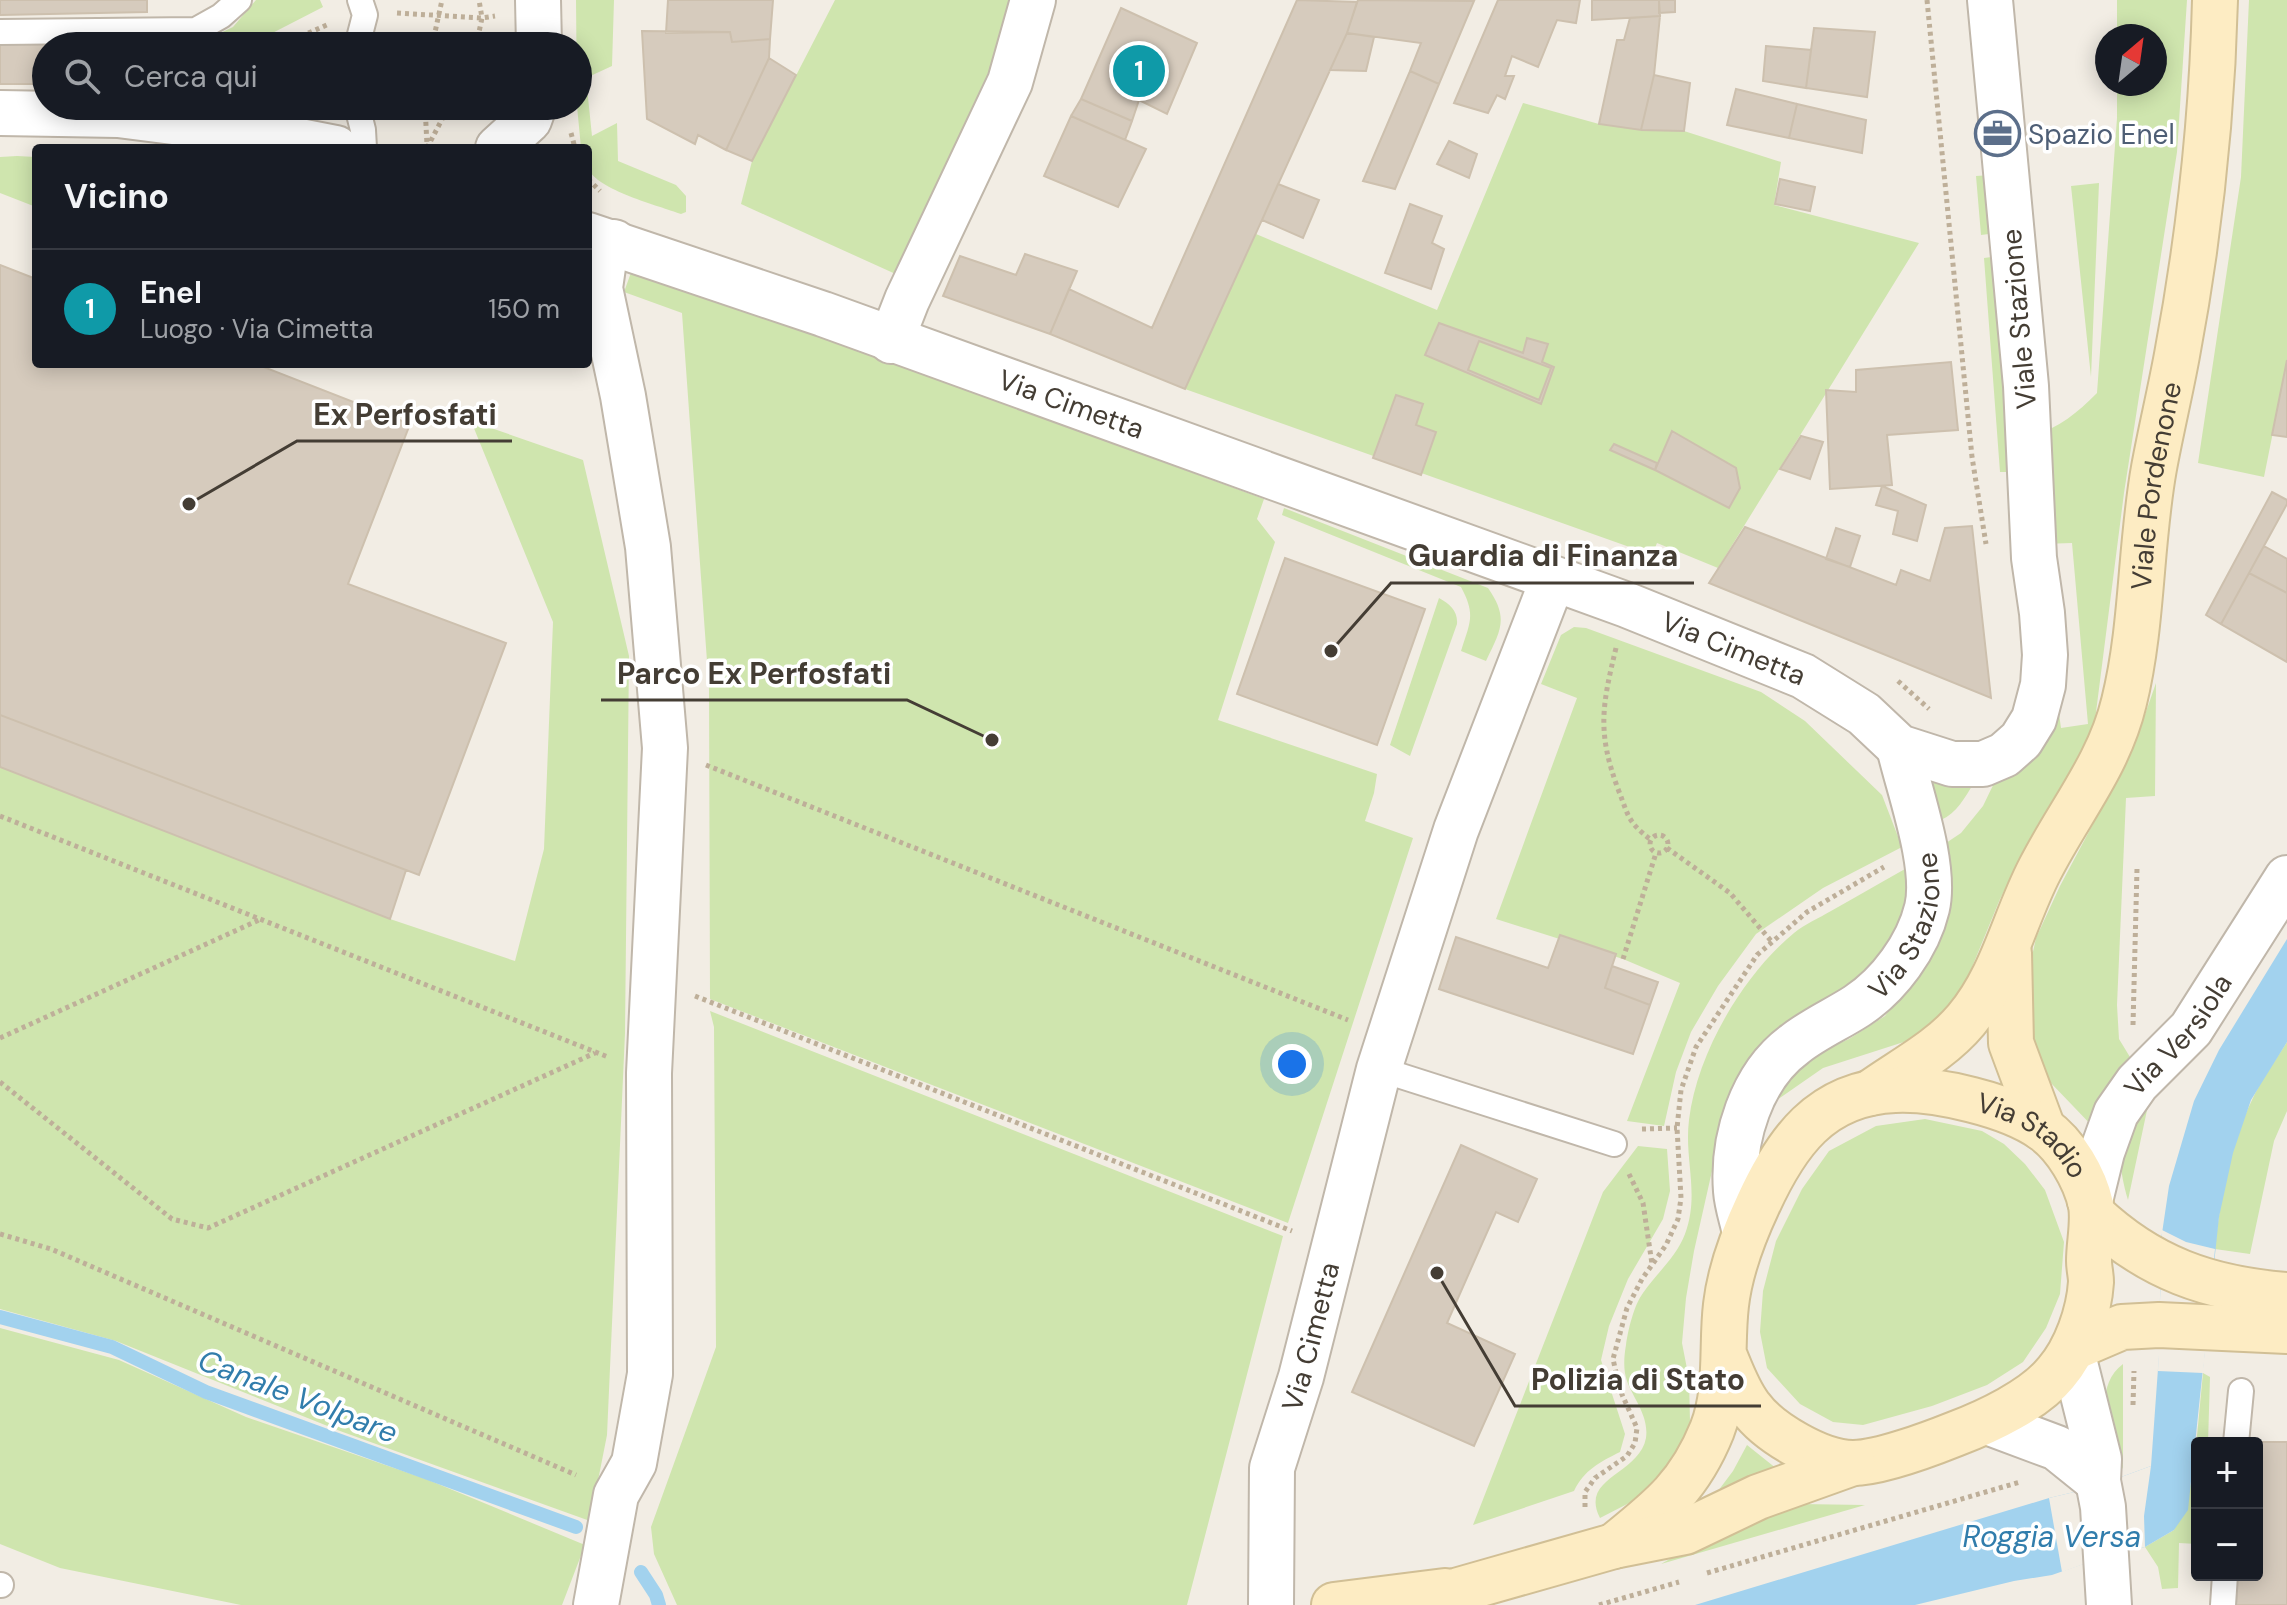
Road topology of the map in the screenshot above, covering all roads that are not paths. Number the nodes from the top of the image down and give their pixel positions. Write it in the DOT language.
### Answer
graph roads {
  1 [pos="239,0"];
  2 [pos="360,0"];
  3 [pos="1033,0"];
  4 [pos="1990,0"];
  5 [pos="2215,0"];
  6 [pos="0,32"];
  7 [pos="361,32"];
  8 [pos="0,113"];
  9 [pos="32,114"];
  10 [pos="157,120"];
  11 [pos="279,120"];
  12 [pos="360,120"];
  13 [pos="529,120"];
  14 [pos="541,120"];
  15 [pos="259,133"];
  16 [pos="315,144"];
  17 [pos="364,144"];
  18 [pos="502,144"];
  19 [pos="542,144"];
  20 [pos="597,233"];
  21 [pos="891,341"];
  22 [pos="1553,579"];
  23 [pos="1899,747"];
  24 [pos="2287,878"];
  25 [pos="2009,947"];
  26 [pos="1386,1050"];
  27 [pos="1870,1093"];
  28 [pos="2043,1129"];
  29 [pos="1624,1137"];
  30 [pos="2091,1208"];
  31 [pos="1745,1233"];
  32 [pos="2287,1295"];
  33 [pos="2287,1331"];
  34 [pos="2072,1350"];
  35 [pos="1725,1357"];
  36 [pos="2241,1391"];
  37 [pos="1987,1422"];
  38 [pos="2237,1437"];
  39 [pos="1853,1463"];
  40 [pos="2098,1481"];
  41 [pos="1614,1546"];
  42 [pos="2225,1581"];
  43 [pos="1459,1590"];
  44 [pos="596,1605"];
  45 [pos="1271,1605"];
  46 [pos="1334,1605"];
  47 [pos="1416,1605"];
  48 [pos="2109,1605"];
  49 [pos="2223,1605"];
  1 -- 6 [label="lane"];
  2 -- 7 [label="lane"];
  3 -- 21 [label="street"];
  4 -- 23 [label="street, Viale Stazione"];
  5 -- 25 [label="main road, Viale Pordenone"];
  8 -- 9 [label="street"];
  10 -- 15 [label="street"];
  11 -- 15 [label="lane"];
  12 -- 17 [label="lane"];
  13 -- 18 [label="street"];
  14 -- 19 [label="street"];
  15 -- 16 [label="street"];
  20 -- 21 [label="street, Via Cimetta"];
  20 -- 44 [label="street"];
  21 -- 22 [label="street, Via Cimetta"];
  22 -- 23 [label="street, Via Cimetta"];
  22 -- 26 [label="street, Via Cimetta"];
  23 -- 31 [label="street, Via Stazione"];
  24 -- 30 [label="street, Via Versiola"];
  25 -- 27 [label="main road, Viale Pordenone"];
  25 -- 28 [label="main road, Viale Pordenone"];
  26 -- 29 [label="lane"];
  26 -- 45 [label="street, Via Cimetta"];
  27 -- 28 [label="main road, Via Stadio"];
  27 -- 31 [label="main road, Via Stadio"];
  28 -- 30 [label="main road, Via Stadio"];
  30 -- 32 [label="main road"];
  30 -- 34 [label="main road, Via Stadio"];
  31 -- 35 [label="main road, Via Stadio"];
  33 -- 34 [label="main road"];
  34 -- 37 [label="main road, Via Stadio"];
  34 -- 40 [label="street"];
  35 -- 39 [label="main road, Via Stadio"];
  35 -- 41 [label="main road, Via Stadio"];
  36 -- 38 [label="lane"];
  37 -- 39 [label="main road, Via Stadio"];
  37 -- 40 [label="street"];
  39 -- 41 [label="main road, Via Stadio"];
  40 -- 48 [label="street"];
  41 -- 43 [label="main road, Via Stadio"];
  42 -- 49 [label="lane"];
  43 -- 46 [label="main road, Via Stadio"];
  43 -- 47 [label="main road, Via Stadio"];
}
